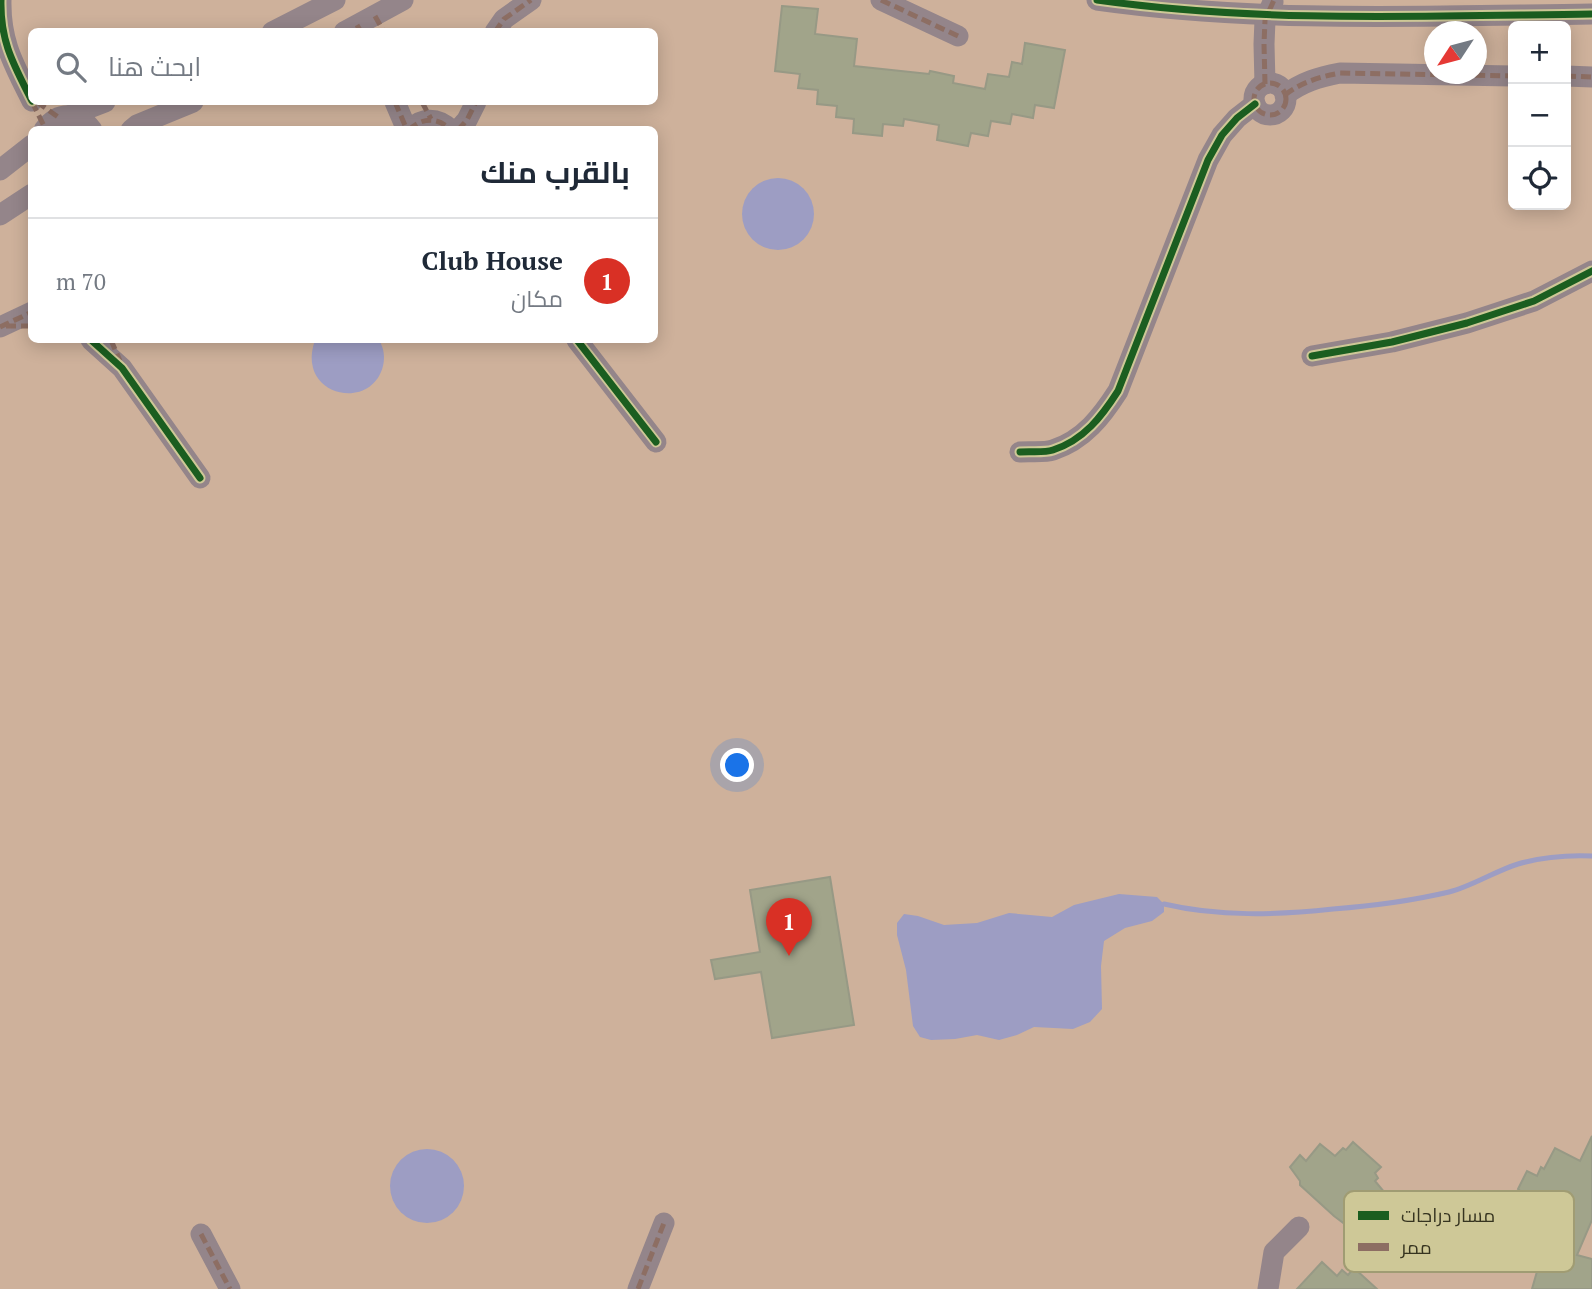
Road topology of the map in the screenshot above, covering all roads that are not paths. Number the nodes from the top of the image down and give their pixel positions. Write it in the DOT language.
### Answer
graph roads {
  1 [pos="1,0"];
  2 [pos="335,0"];
  3 [pos="403,0"];
  4 [pos="531,0"];
  5 [pos="881,0"];
  6 [pos="1097,0"];
  7 [pos="1265,9"];
  8 [pos="1592,14"];
  9 [pos="364,27"];
  10 [pos="280,28"];
  11 [pos="498,28"];
  12 [pos="958,36"];
  13 [pos="1508,76"];
  14 [pos="1571,76"];
  15 [pos="1592,77"];
  16 [pos="1265,84"];
  17 [pos="28,92"];
  18 [pos="1285,95"];
  19 [pos="1255,104"];
  20 [pos="36,105"];
  21 [pos="98,105"];
  22 [pos="185,105"];
  23 [pos="396,105"];
  24 [pos="474,105"];
  25 [pos="426,110"];
  26 [pos="49,126"];
  27 [pos="52,126"];
  28 [pos="53,126"];
  29 [pos="88,126"];
  30 [pos="135,126"];
  31 [pos="406,126"];
  32 [pos="412,126"];
  33 [pos="448,126"];
  34 [pos="462,126"];
  35 [pos="28,146"];
  36 [pos="0,170"];
  37 [pos="28,197"];
  38 [pos="0,215"];
  39 [pos="1592,271"];
  40 [pos="28,314"];
  41 [pos="28,326"];
  42 [pos="1,327"];
  43 [pos="94,343"];
  44 [pos="112,343"];
  45 [pos="579,343"];
  46 [pos="1312,356"];
  47 [pos="122,368"];
  48 [pos="656,442"];
  49 [pos="1020,452"];
  50 [pos="200,478"];
  51 [pos="664,1223"];
  52 [pos="1299,1227"];
  53 [pos="201,1234"];
  54 [pos="230,1289"];
  55 [pos="638,1289"];
  56 [pos="1268,1289"];
  1 -- 17 [label="street"];
  2 -- 10 [label="street"];
  3 -- 9 [label="street"];
  4 -- 11 [label="street"];
  5 -- 12 [label="street"];
  6 -- 7 [label="street"];
  7 -- 8 [label="street"];
  7 -- 16 [label="street"];
  13 -- 18 [label="street"];
  14 -- 15 [label="street"];
  16 -- 18 [label="street"];
  16 -- 19 [label="street"];
  18 -- 19 [label="street"];
  19 -- 49 [label="street"];
  20 -- 26 [label="street"];
  21 -- 27 [label="street"];
  22 -- 30 [label="street"];
  23 -- 31 [label="street"];
  24 -- 34 [label="street"];
  25 -- 32 [label="street"];
  25 -- 33 [label="street"];
  28 -- 29 [label="street"];
  35 -- 36 [label="street"];
  37 -- 38 [label="street"];
  39 -- 46 [label="street"];
  40 -- 42 [label="street"];
  41 -- 42 [label="street"];
  43 -- 47 [label="street"];
  44 -- 47 [label="street"];
  45 -- 48 [label="street"];
  47 -- 50 [label="street"];
  51 -- 55 [label="street"];
  52 -- 56 [label="street"];
  53 -- 54 [label="street"];
}
